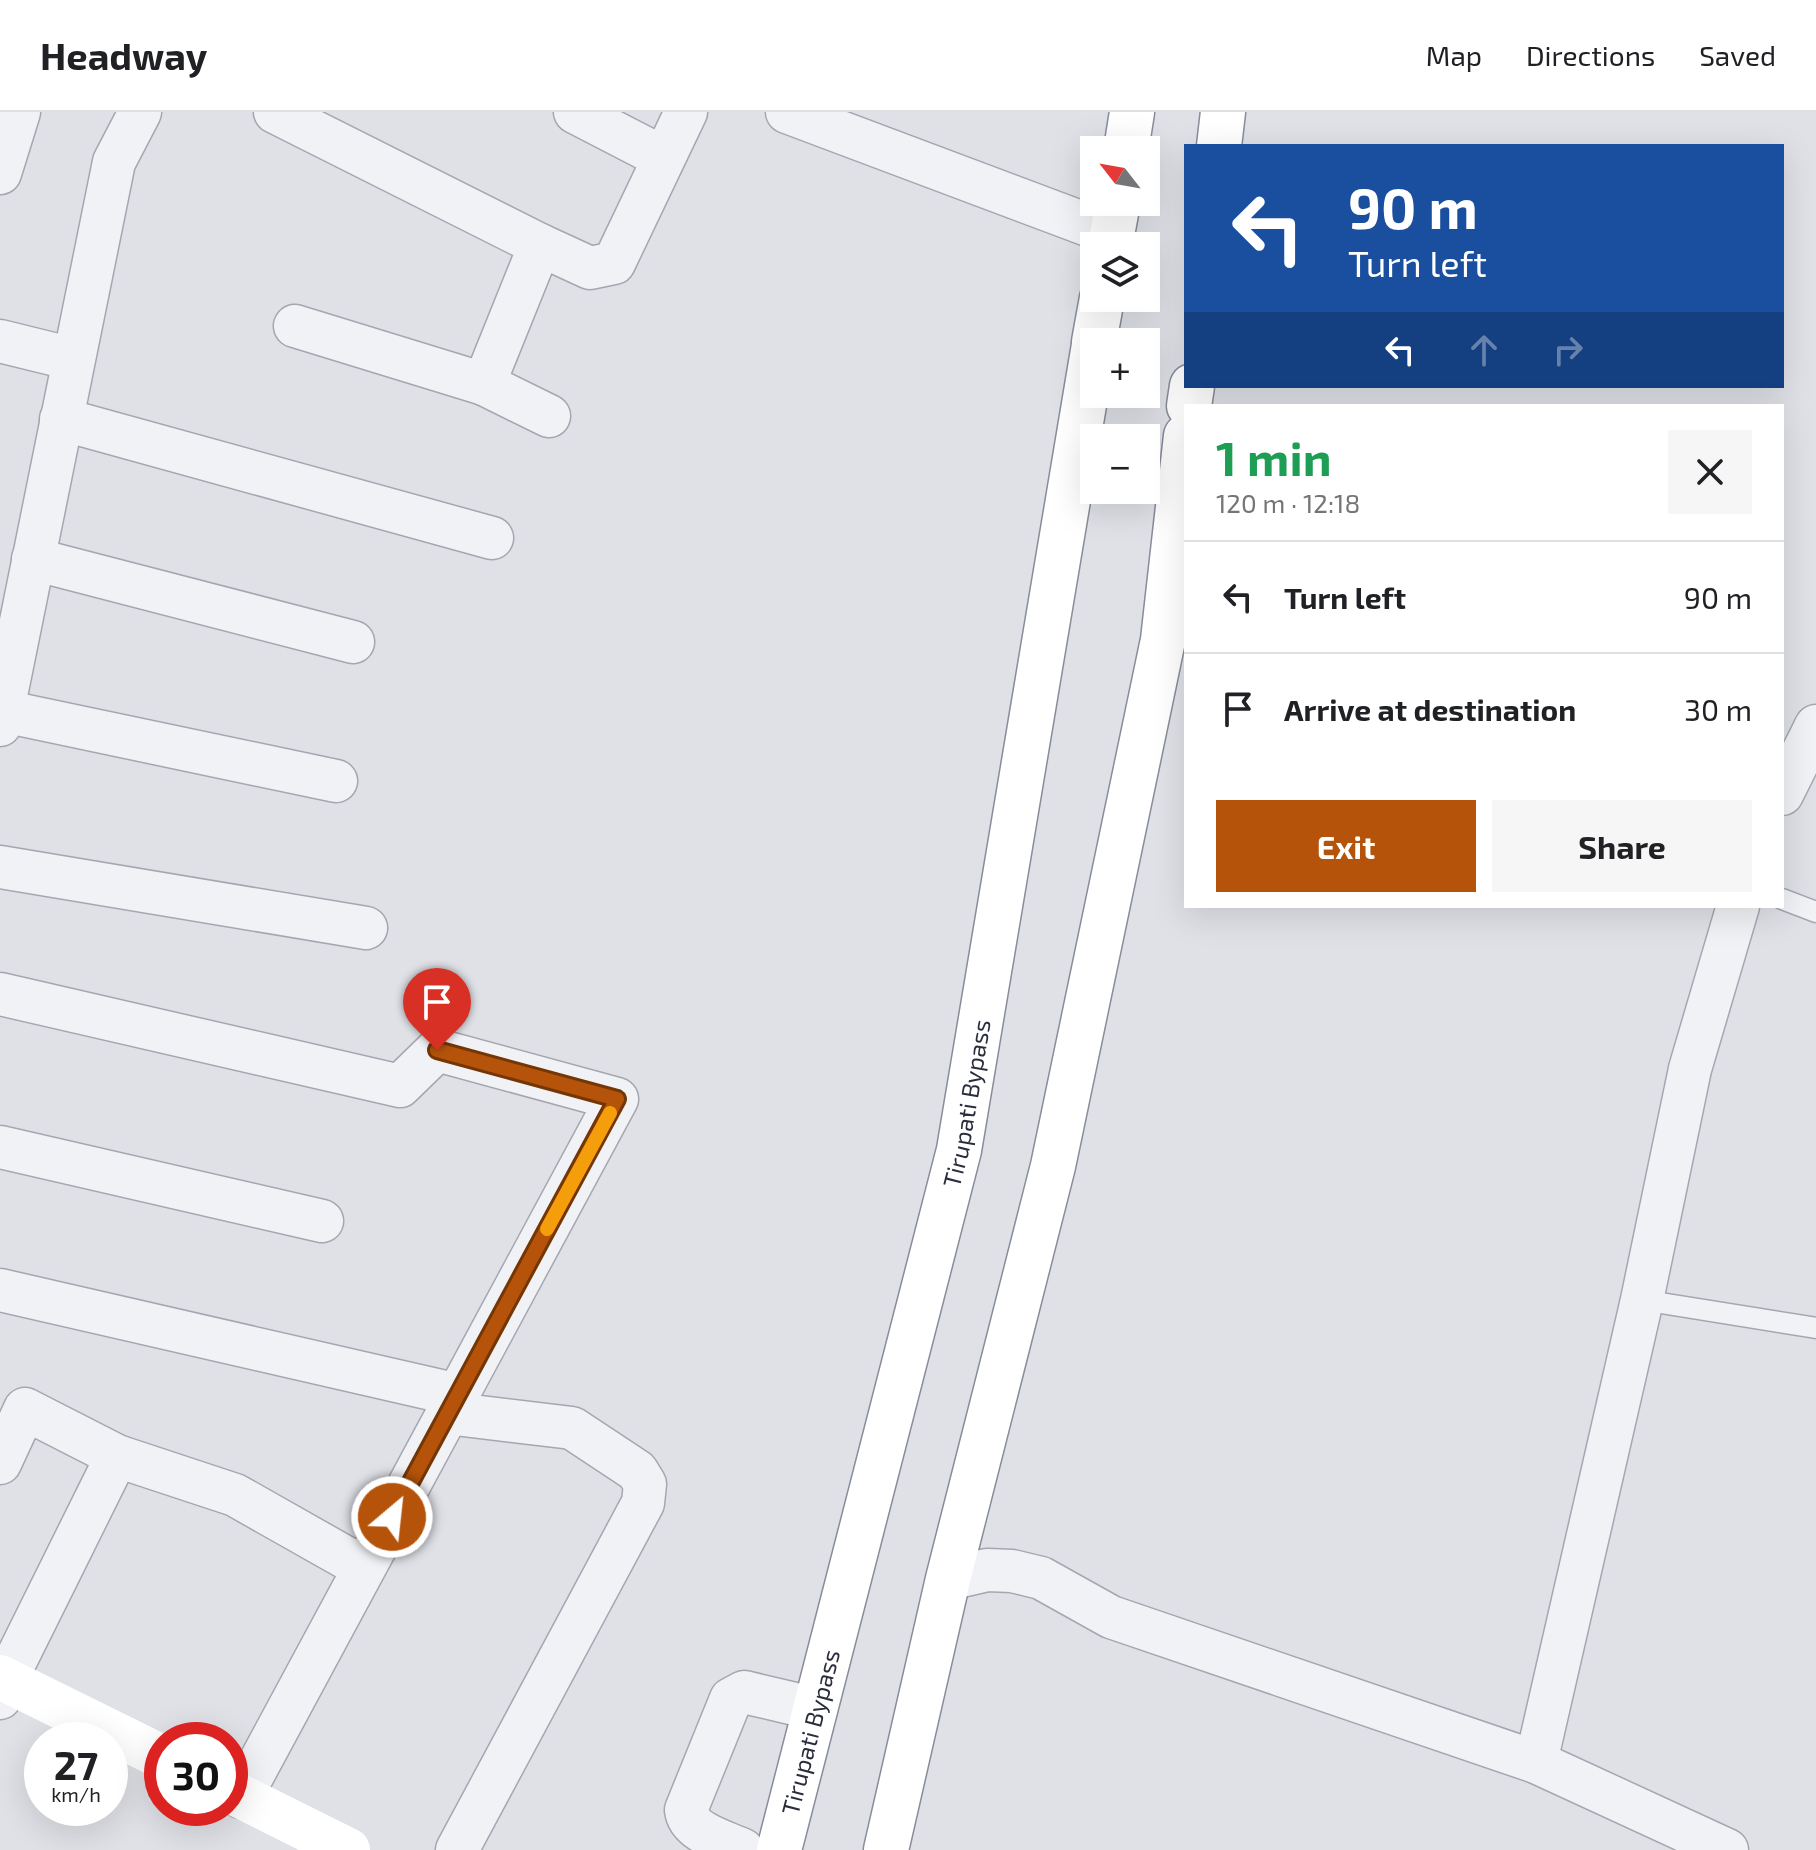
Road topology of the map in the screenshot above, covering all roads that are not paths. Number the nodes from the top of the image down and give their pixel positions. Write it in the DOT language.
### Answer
graph roads {
  1 [pos="19,112"];
  2 [pos="140,112"];
  3 [pos="275,112"];
  4 [pos="575,112"];
  5 [pos="686,112"];
  6 [pos="787,112"];
  7 [pos="1132,112"];
  8 [pos="1223,112"];
  9 [pos="1128,136"];
  10 [pos="1219,144"];
  11 [pos="662,157"];
  12 [pos="0,173"];
  13 [pos="1113,227"];
  14 [pos="540,245"];
  15 [pos="295,326"];
  16 [pos="0,341"];
  17 [pos="73,359"];
  18 [pos="484,384"];
  19 [pos="1083,408"];
  20 [pos="549,416"];
  21 [pos="61,419"];
  22 [pos="1184,474"];
  23 [pos="1182,511"];
  24 [pos="492,538"];
  25 [pos="33,559"];
  26 [pos="353,642"];
  27 [pos="1,718"];
  28 [pos="1816,726"];
  29 [pos="336,781"];
  30 [pos="1784,790"];
  31 [pos="0,867"];
  32 [pos="1784,900"];
  33 [pos="1737,908"];
  34 [pos="1816,912"];
  35 [pos="366,928"];
  36 [pos="0,994"];
  37 [pos="0,1147"];
  38 [pos="322,1221"];
  39 [pos="0,1290"];
  40 [pos="1642,1300"];
  41 [pos="1816,1328"];
  42 [pos="452,1404"];
  43 [pos="117,1456"];
  44 [pos="0,1463"];
  45 [pos="364,1568"];
  46 [pos="948,1579"];
  47 [pos="2,1685"];
  48 [pos="816,1709"];
  49 [pos="144,1749"];
  50 [pos="1536,1762"];
  51 [pos="248,1773"];
  52 [pos="248,1800"];
  53 [pos="342,1849"];
  54 [pos="457,1850"];
  55 [pos="743,1850"];
  56 [pos="779,1850"];
  57 [pos="886,1850"];
  58 [pos="1727,1850"];
  1 -- 12 [label="street"];
  2 -- 17 [label="street"];
  3 -- 14 [label="street"];
  4 -- 11 [label="street"];
  5 -- 11 [label="street"];
  6 -- 13 [label="street"];
  7 -- 9 [label="main road"];
  8 -- 10 [label="main road"];
  11 -- 14 [label="street"];
  14 -- 18 [label="street"];
  15 -- 18 [label="street"];
  16 -- 17 [label="street"];
  17 -- 21 [label="street"];
  18 -- 20 [label="street"];
  19 -- 48 [label="main road, Tirupati Bypass"];
  21 -- 24 [label="street"];
  21 -- 25 [label="street"];
  22 -- 23 [label="main road"];
  23 -- 46 [label="main road"];
  25 -- 26 [label="street"];
  25 -- 27 [label="street"];
  27 -- 29 [label="street"];
  28 -- 30 [label="street"];
  31 -- 35 [label="street"];
  32 -- 34 [label="lane"];
  33 -- 40 [label="street"];
  36 -- 42 [label="street"];
  37 -- 38 [label="street"];
  39 -- 42 [label="street"];
  40 -- 41 [label="lane"];
  40 -- 50 [label="street"];
  42 -- 45 [label="street"];
  42 -- 54 [label="street"];
  43 -- 44 [label="street"];
  43 -- 45 [label="street"];
  43 -- 47 [label="street"];
  45 -- 51 [label="street"];
  46 -- 50 [label="street"];
  46 -- 57 [label="main road"];
  47 -- 49 [label="main road"];
  48 -- 55 [label="street"];
  48 -- 56 [label="main road, Tirupati Bypass"];
  50 -- 58 [label="street"];
  52 -- 53 [label="main road"];
}
